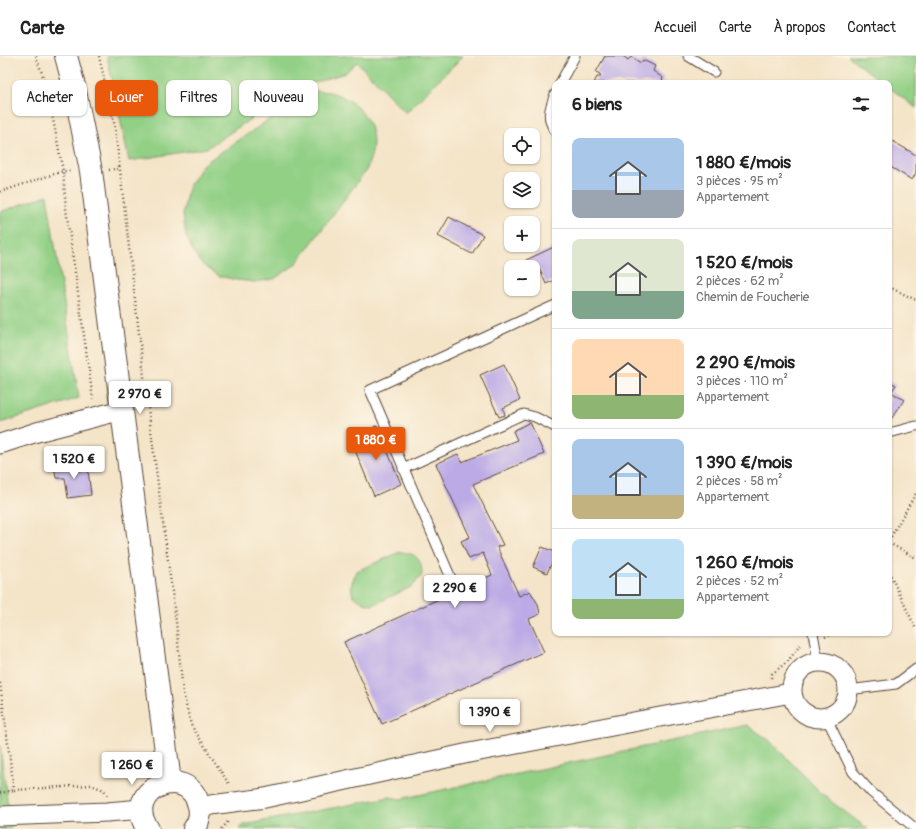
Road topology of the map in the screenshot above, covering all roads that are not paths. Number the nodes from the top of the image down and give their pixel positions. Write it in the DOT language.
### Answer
graph roads {
  1 [pos="66,56"];
  2 [pos="575,56"];
  3 [pos="688,56"];
  4 [pos="714,72"];
  5 [pos="562,80"];
  6 [pos="552,102"];
  7 [pos="552,127"];
  8 [pos="552,306"];
  9 [pos="122,410"];
  10 [pos="552,426"];
  11 [pos="916,426"];
  12 [pos="892,433"];
  13 [pos="0,444"];
  14 [pos="403,469"];
  15 [pos="451,578"];
  16 [pos="814,636"];
  17 [pos="818,661"];
  18 [pos="916,669"];
  19 [pos="848,690"];
  20 [pos="791,693"];
  21 [pos="826,717"];
  22 [pos="170,782"];
  23 [pos="0,816"];
  24 [pos="145,819"];
  25 [pos="197,819"];
  26 [pos="916,829"];
  1 -- 9 [label="street"];
  2 -- 5 [label="lane"];
  3 -- 4 [label="lane"];
  6 -- 7 [label="lane"];
  8 -- 14 [label="lane"];
  9 -- 13 [label="street"];
  9 -- 22 [label="street"];
  10 -- 14 [label="lane"];
  11 -- 12 [label="lane"];
  14 -- 15 [label="lane"];
  16 -- 17 [label="lane"];
  17 -- 19 [label="street"];
  17 -- 20 [label="street"];
  18 -- 19 [label="lane"];
  19 -- 21 [label="street"];
  20 -- 21 [label="street"];
  20 -- 25 [label="street"];
  21 -- 26 [label="lane"];
  22 -- 24 [label="street"];
  22 -- 25 [label="street"];
  23 -- 24 [label="street"];
}
